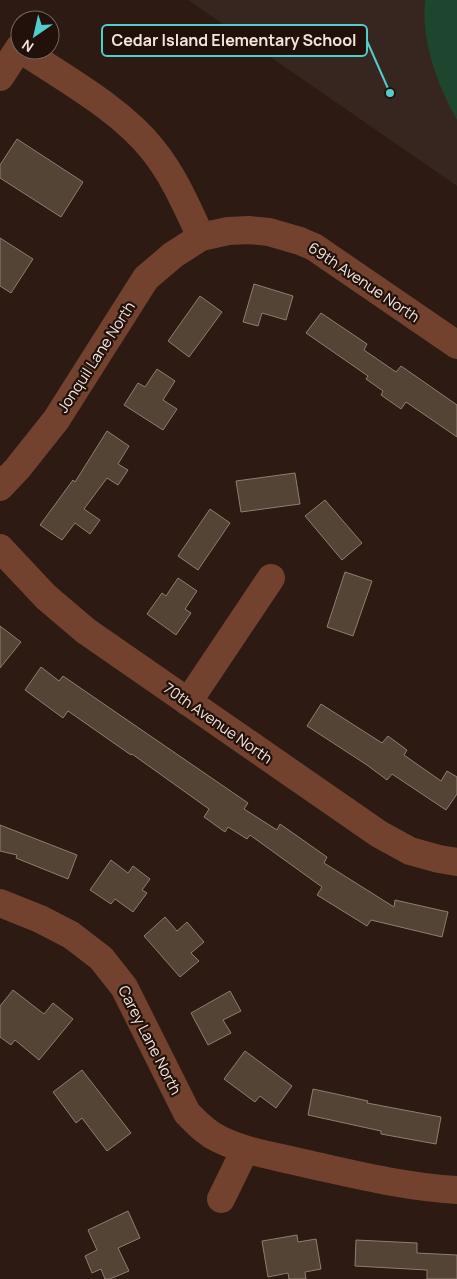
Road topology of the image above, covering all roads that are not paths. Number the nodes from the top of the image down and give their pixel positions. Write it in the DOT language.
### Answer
graph roads {
  1 [pos="10,56"];
  2 [pos="37,60"];
  3 [pos="0,77"];
  4 [pos="201,237"];
  5 [pos="457,345"];
  6 [pos="0,487"];
  7 [pos="0,548"];
  8 [pos="271,578"];
  9 [pos="188,702"];
  10 [pos="457,862"];
  11 [pos="0,903"];
  12 [pos="245,1150"];
  13 [pos="457,1190"];
  14 [pos="221,1199"];
  1 -- 3 [label="street"];
  2 -- 4 [label="street"];
  4 -- 5 [label="street, 69th Avenue North"];
  4 -- 6 [label="street, Jonquil Lane North"];
  7 -- 9 [label="street, 70th Avenue North"];
  8 -- 9 [label="street"];
  9 -- 10 [label="street, 70th Avenue North"];
  11 -- 12 [label="street, Carey Lane North"];
  12 -- 13 [label="street, Carey Lane North"];
  12 -- 14 [label="street"];
}
